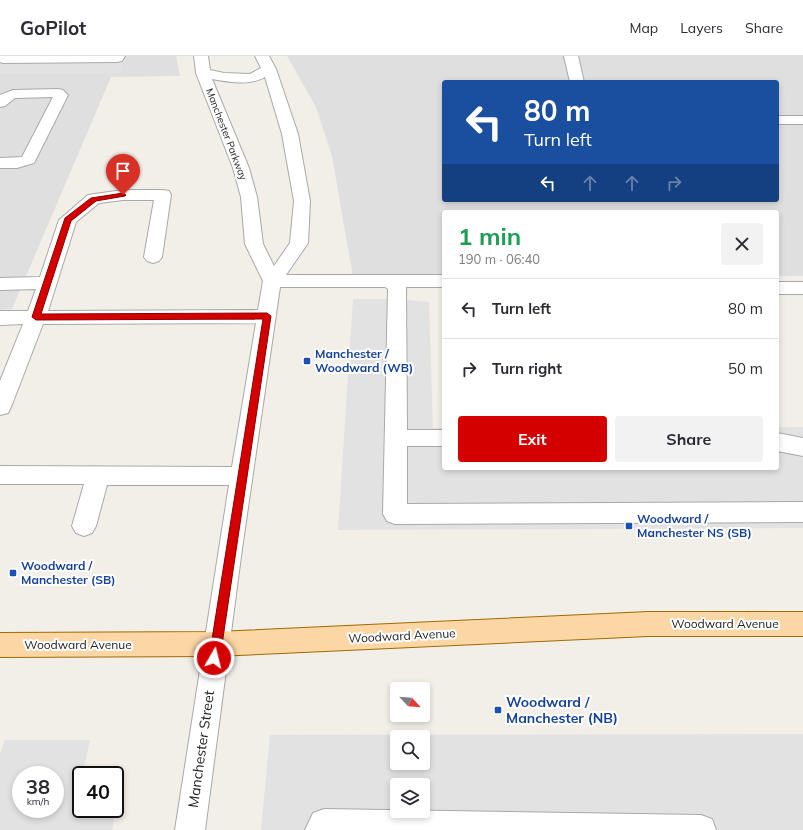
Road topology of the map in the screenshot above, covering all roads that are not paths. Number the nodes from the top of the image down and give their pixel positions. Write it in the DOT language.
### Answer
graph roads {
  1 [pos="5,56"];
  2 [pos="118,56"];
  3 [pos="201,56"];
  4 [pos="570,56"];
  5 [pos="265,62"];
  6 [pos="204,73"];
  7 [pos="576,80"];
  8 [pos="0,103"];
  9 [pos="779,120"];
  10 [pos="803,120"];
  11 [pos="0,163"];
  12 [pos="153,257"];
  13 [pos="272,281"];
  14 [pos="388,281"];
  15 [pos="442,281"];
  16 [pos="47,283"];
  17 [pos="0,284"];
  18 [pos="779,288"];
  19 [pos="803,288"];
  20 [pos="267,316"];
  21 [pos="36,317"];
  22 [pos="0,318"];
  23 [pos="10,359"];
  24 [pos="0,407"];
  25 [pos="396,438"];
  26 [pos="442,438"];
  27 [pos="779,442"];
  28 [pos="803,447"];
  29 [pos="0,474"];
  30 [pos="98,475"];
  31 [pos="242,476"];
  32 [pos="803,512"];
  33 [pos="84,526"];
  34 [pos="803,624"];
  35 [pos="216,644"];
  36 [pos="0,645"];
  37 [pos="190,830"];
  38 [pos="320,830"];
  39 [pos="701,830"];
  1 -- 2 [label="street"];
  3 -- 6 [label="street, Manchester Parkway"];
  4 -- 7 [label="street"];
  5 -- 6 [label="street"];
  5 -- 13 [label="street"];
  6 -- 13 [label="street, Manchester Parkway"];
  8 -- 11 [label="street"];
  9 -- 10 [label="street"];
  12 -- 16 [label="street"];
  13 -- 14 [label="street"];
  13 -- 20 [label="street"];
  14 -- 15 [label="street"];
  14 -- 25 [label="street"];
  16 -- 17 [label="street"];
  16 -- 21 [label="street"];
  18 -- 19 [label="street"];
  20 -- 21 [label="street"];
  20 -- 31 [label="street"];
  21 -- 22 [label="street"];
  21 -- 23 [label="street"];
  23 -- 24 [label="street"];
  25 -- 26 [label="street"];
  25 -- 32 [label="street"];
  27 -- 28 [label="street"];
  29 -- 30 [label="street"];
  30 -- 31 [label="street"];
  30 -- 33 [label="street"];
  31 -- 35 [label="street"];
  34 -- 35 [label="main road, Woodward Avenue"];
  35 -- 36 [label="main road, Woodward Avenue"];
  35 -- 37 [label="street, Manchester Street"];
  38 -- 39 [label="street"];
}
